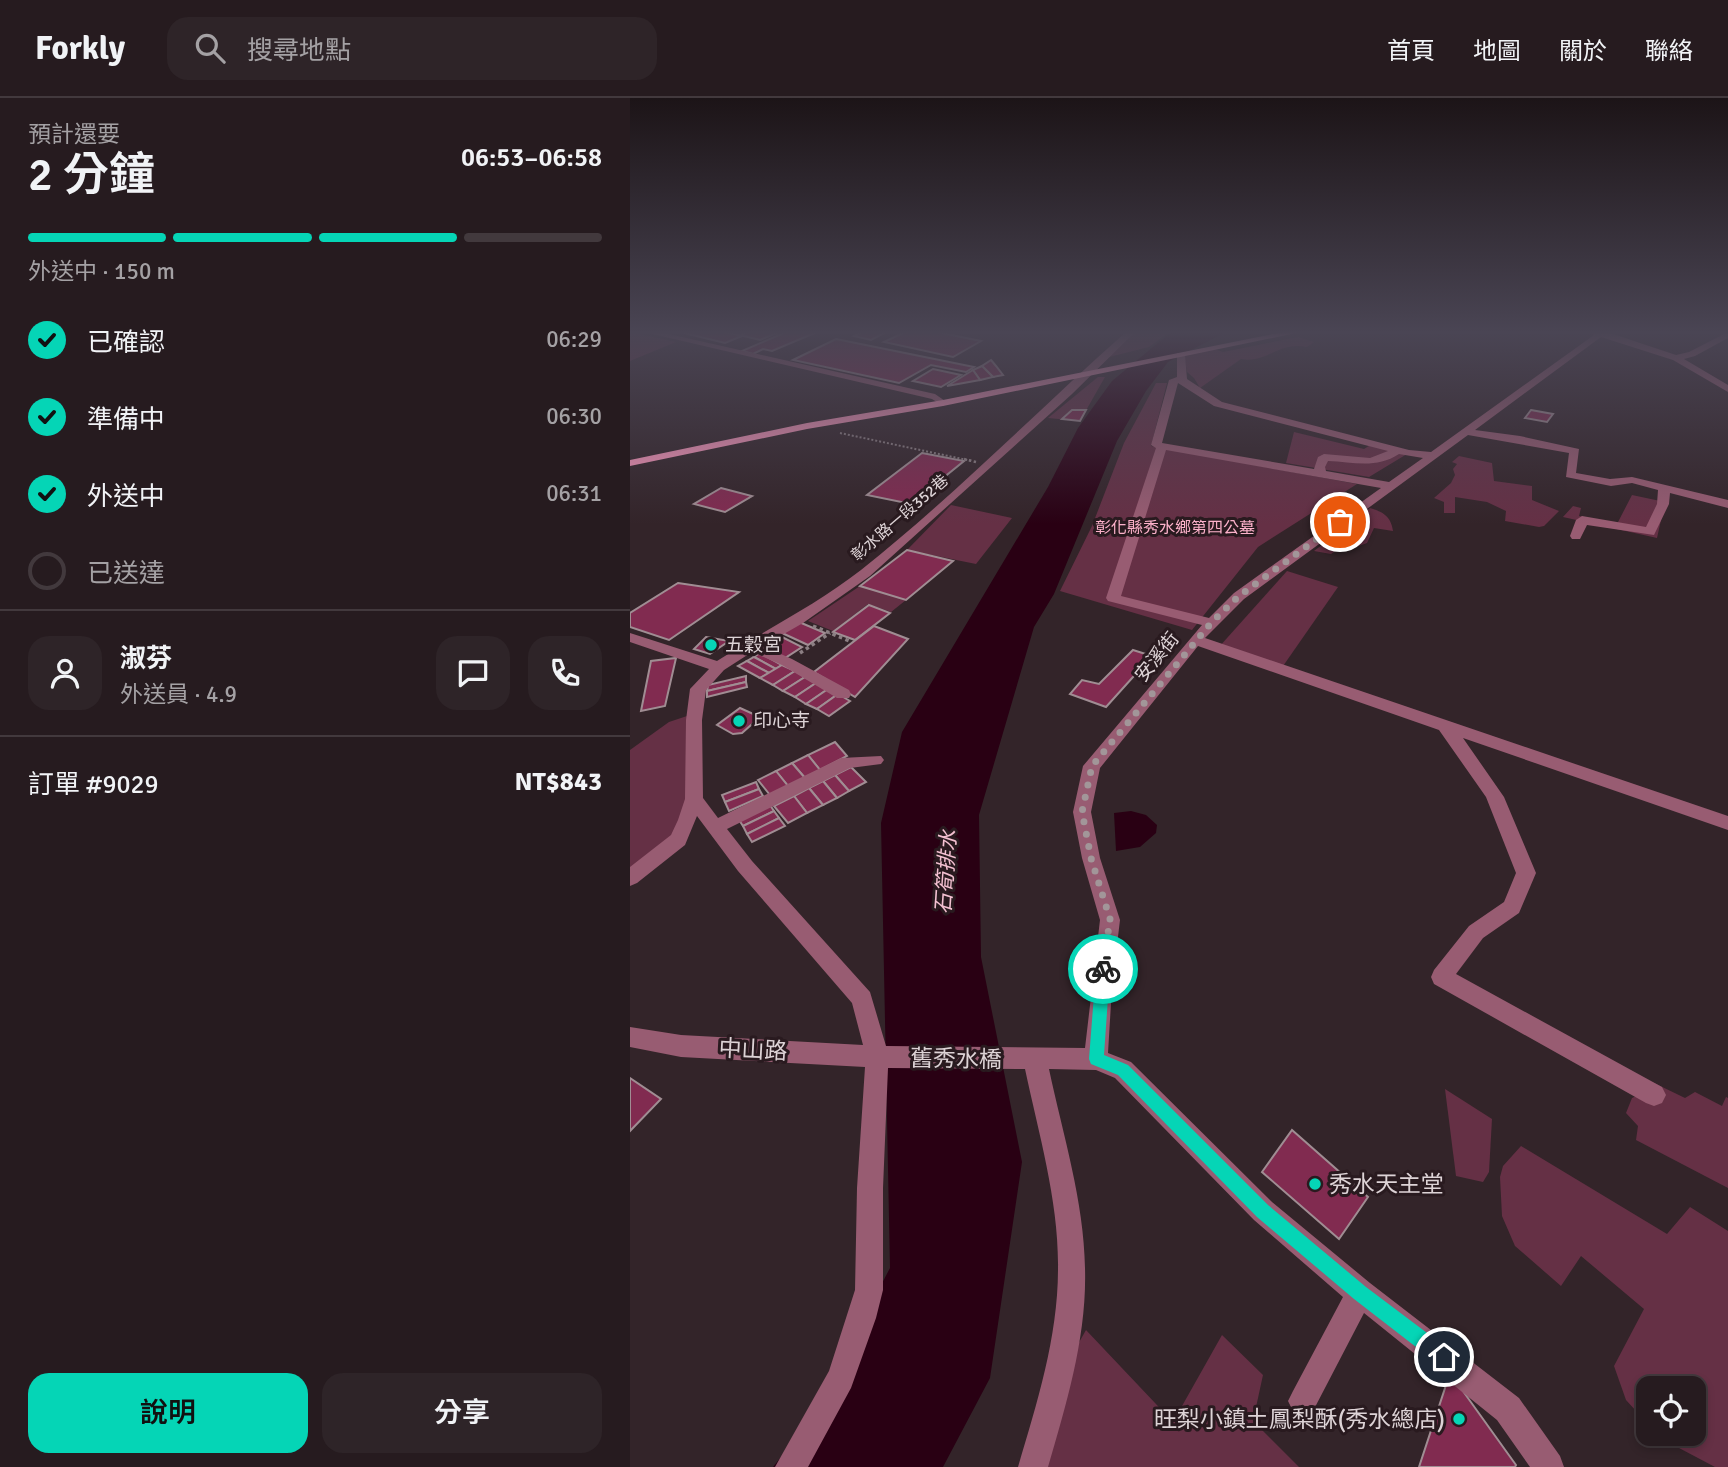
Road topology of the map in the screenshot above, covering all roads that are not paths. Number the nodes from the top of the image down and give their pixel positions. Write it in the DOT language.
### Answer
graph roads {
  1 [pos="921,396"];
  2 [pos="960,396"];
  3 [pos="1062,396"];
  4 [pos="1170,396"];
  5 [pos="1205,396"];
  6 [pos="1516,396"];
  7 [pos="939,400"];
  8 [pos="1468,432"];
  9 [pos="1162,446"];
  10 [pos="1397,450"];
  11 [pos="630,455"];
  12 [pos="1432,455"];
  13 [pos="630,463"];
  14 [pos="1321,475"];
  15 [pos="1391,486"];
  16 [pos="1664,490"];
  17 [pos="1728,504"];
  18 [pos="1576,536"];
  19 [pos="1211,623"];
  20 [pos="630,636"];
  21 [pos="1195,640"];
  22 [pos="751,646"];
  23 [pos="719,667"];
  24 [pos="843,694"];
  25 [pos="1445,727"];
  26 [pos="875,760"];
  27 [pos="694,799"];
  28 [pos="1728,823"];
  29 [pos="716,827"];
  30 [pos="630,878"];
  31 [pos="630,1037"];
  32 [pos="877,1058"];
  33 [pos="1096,1059"];
  34 [pos="1035,1060"];
  35 [pos="1654,1095"];
  36 [pos="1360,1293"];
  37 [pos="1303,1401"];
  38 [pos="790,1467"];
  39 [pos="1033,1467"];
  40 [pos="1549,1467"];
  1 -- 7 [label="street"];
  2 -- 7 [label="main road"];
  3 -- 22 [label="street, 彰水路一段352巷"];
  4 -- 9 [label="street"];
  5 -- 10 [label="street"];
  6 -- 8 [label="street, 安溪街"];
  7 -- 11 [label="main road"];
  7 -- 13 [label="main road"];
  8 -- 12 [label="street, 安溪街"];
  8 -- 16 [label="street"];
  9 -- 14 [label="street"];
  9 -- 19 [label="street"];
  10 -- 12 [label="street"];
  10 -- 14 [label="street"];
  12 -- 15 [label="street, 安溪街"];
  14 -- 15 [label="street"];
  15 -- 19 [label="street, 安溪街"];
  16 -- 17 [label="street"];
  16 -- 18 [label="street"];
  19 -- 21 [label="street, 安溪街"];
  20 -- 23 [label="street"];
  21 -- 25 [label="street"];
  21 -- 33 [label="street, 安溪街"];
  22 -- 23 [label="street, 彰水路一段352巷"];
  22 -- 24 [label="street"];
  23 -- 27 [label="street, 彰水路一段352巷"];
  25 -- 28 [label="street"];
  25 -- 35 [label="street"];
  26 -- 29 [label="street"];
  27 -- 29 [label="street"];
  27 -- 30 [label="street"];
  29 -- 32 [label="street"];
  31 -- 32 [label="street, 中山路"];
  32 -- 34 [label="street, 舊秀水橋"];
  32 -- 38 [label="street"];
  33 -- 34 [label="street, 舊秀水橋"];
  33 -- 36 [label="street"];
  34 -- 39 [label="street"];
  36 -- 37 [label="street"];
  36 -- 40 [label="street"];
}
